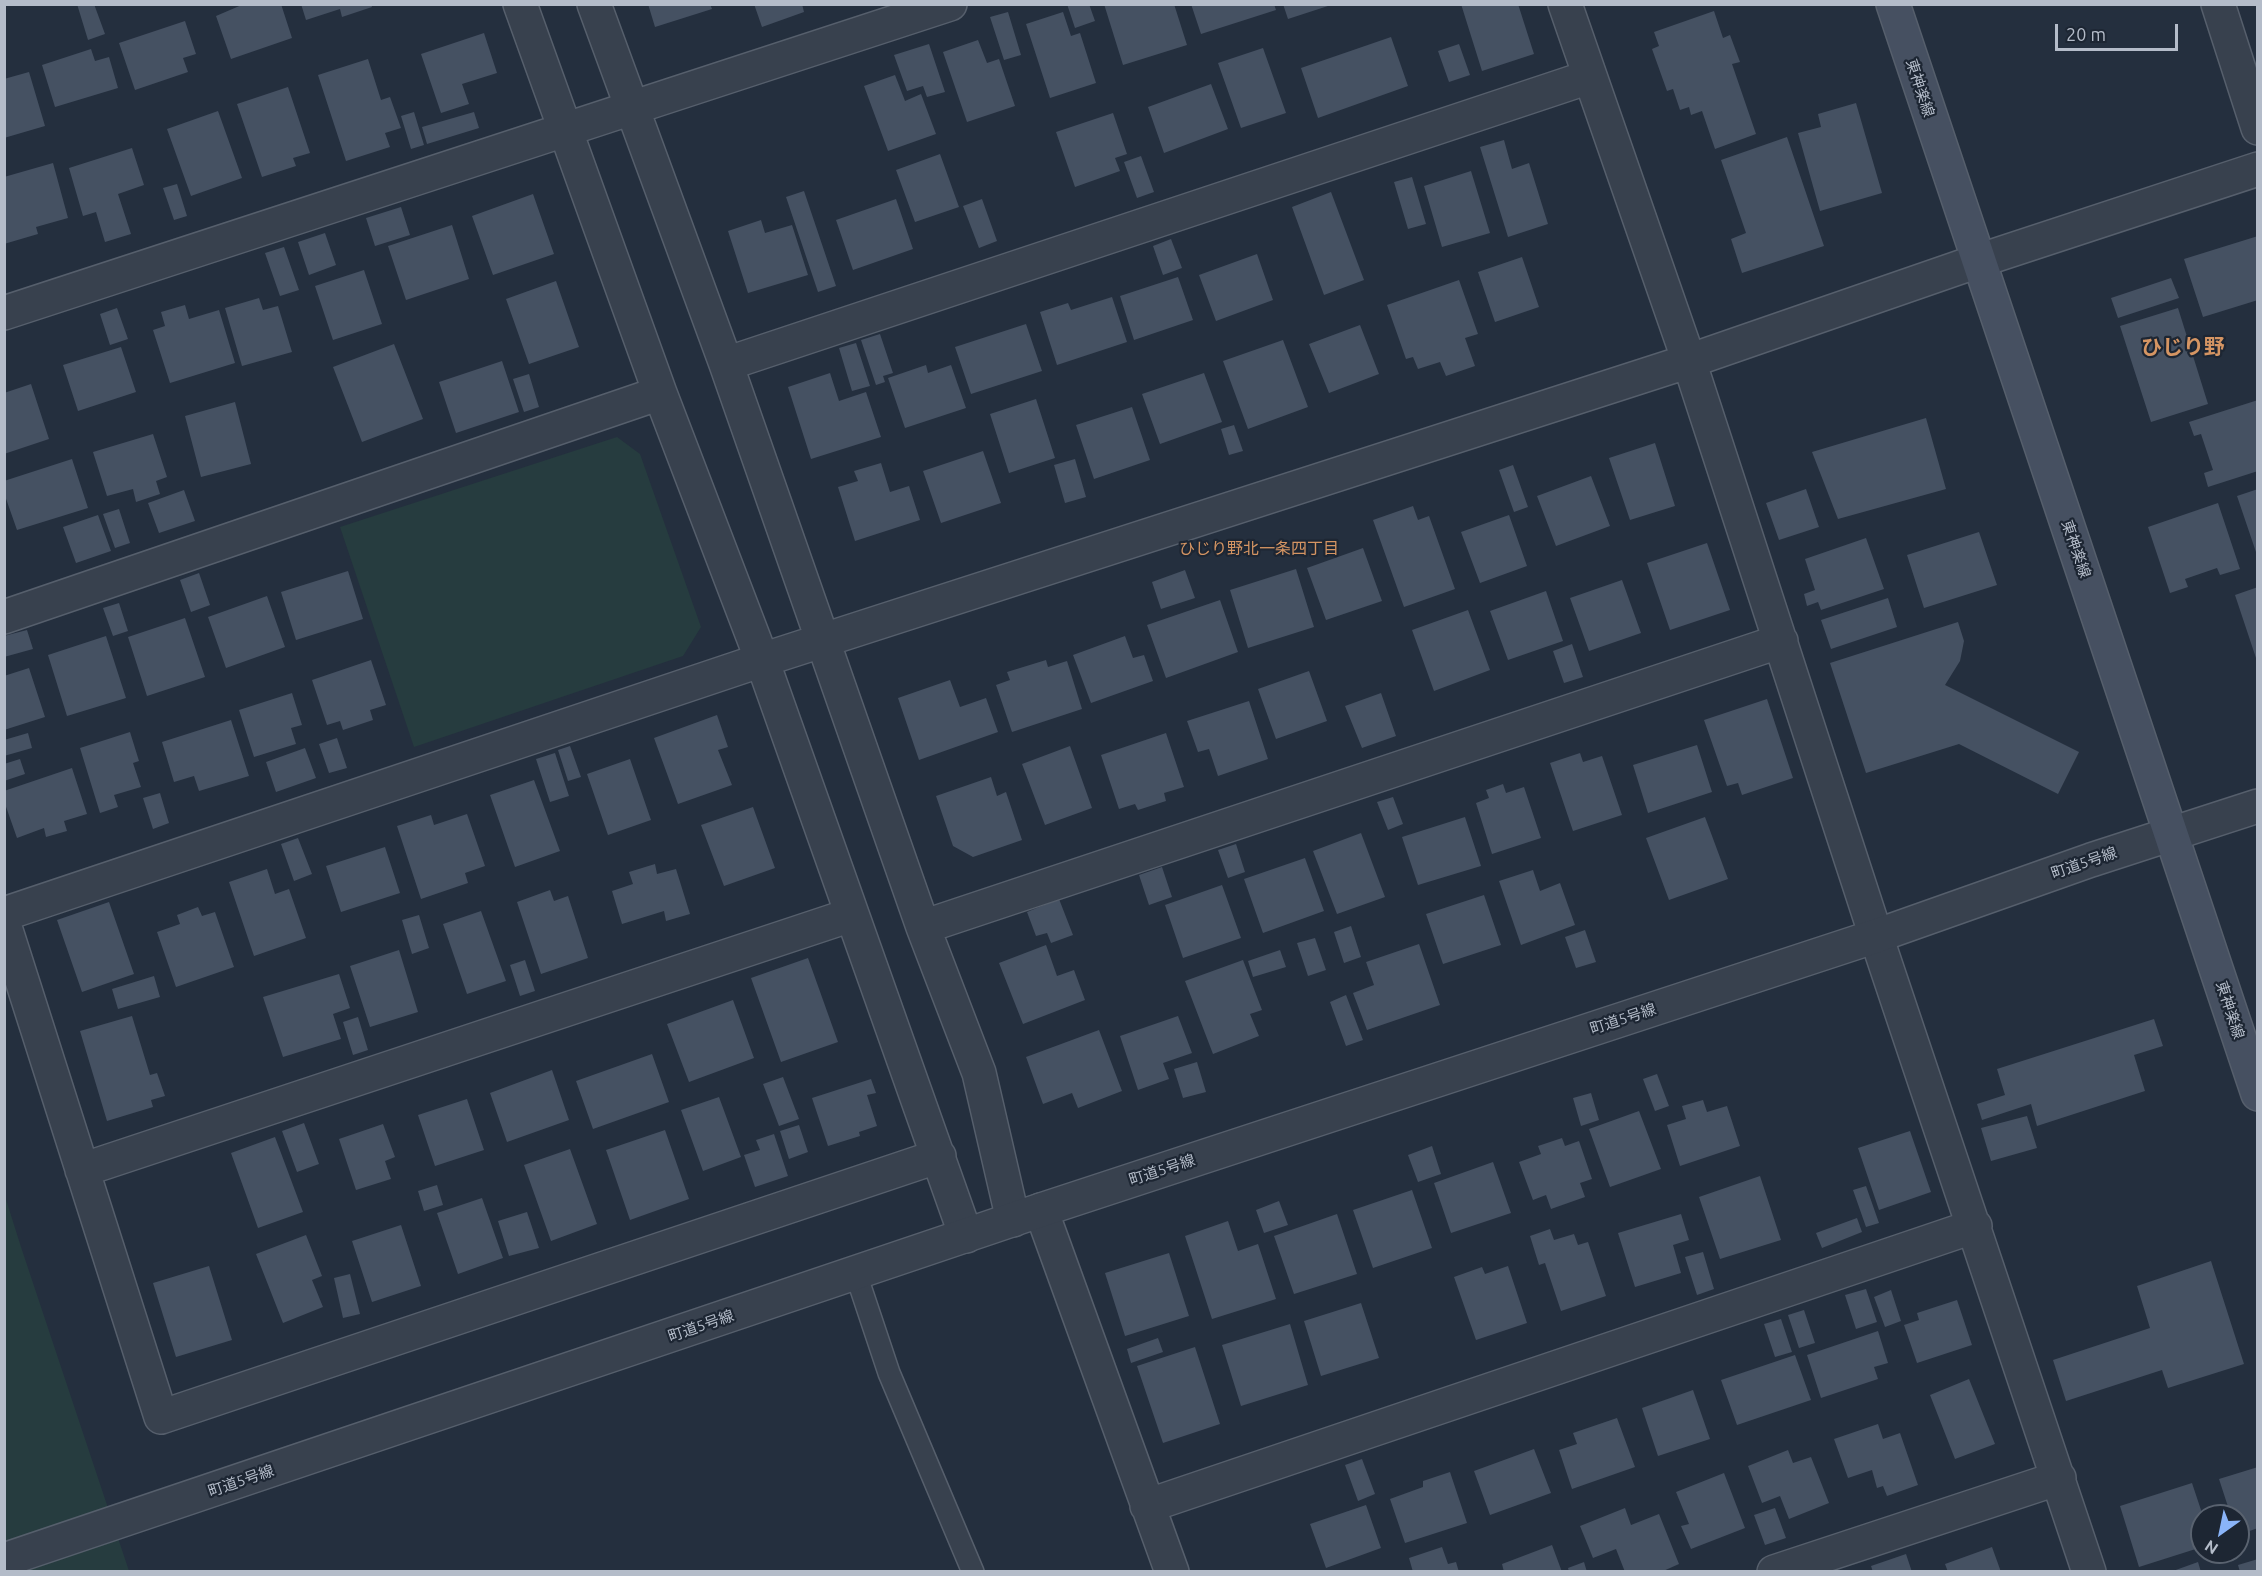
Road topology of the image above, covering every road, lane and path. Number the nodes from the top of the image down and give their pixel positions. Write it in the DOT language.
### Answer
graph roads {
  1 [pos="520,4"];
  2 [pos="594,4"];
  3 [pos="950,4"];
  4 [pos="1565,4"];
  5 [pos="1893,4"];
  6 [pos="2218,4"];
  7 [pos="1589,77"];
  8 [pos="633,109"];
  9 [pos="2258,128"];
  10 [pos="565,130"];
  11 [pos="2258,169"];
  12 [pos="1978,261"];
  13 [pos="4,313"];
  14 [pos="1689,361"];
  15 [pos="726,364"];
  16 [pos="660,393"];
  17 [pos="4,617"];
  18 [pos="1781,641"];
  19 [pos="822,642"];
  20 [pos="762,660"];
  21 [pos="2258,806"];
  22 [pos="2172,834"];
  23 [pos="4,914"];
  24 [pos="851,915"];
  25 [pos="4,924"];
  26 [pos="923,927"];
  27 [pos="1876,936"];
  28 [pos="2258,1094"];
  29 [pos="939,1156"];
  30 [pos="82,1170"];
  31 [pos="1027,1215"];
  32 [pos="1975,1226"];
  33 [pos="966,1236"];
  34 [pos="856,1274"];
  35 [pos="2059,1478"];
  36 [pos="1146,1506"];
  37 [pos="18,1556"];
  38 [pos="973,1572"];
  39 [pos="1172,1572"];
  40 [pos="1774,1572"];
  41 [pos="2089,1572"];
  1 -- 10 [label="street"];
  2 -- 8 [label="street"];
  3 -- 8 [label="street"];
  4 -- 7 [label="street"];
  5 -- 12 [label="main road, 東神楽線"];
  6 -- 9 [label="street"];
  7 -- 14 [label="street"];
  7 -- 15 [label="street"];
  8 -- 10 [label="street"];
  8 -- 15 [label="street"];
  10 -- 13 [label="street"];
  10 -- 16 [label="street"];
  11 -- 12 [label="street"];
  12 -- 14 [label="street"];
  12 -- 22 [label="main road, 東神楽線"];
  14 -- 18 [label="street"];
  14 -- 19 [label="street"];
  15 -- 19 [label="street"];
  16 -- 17 [label="street"];
  16 -- 20 [label="street"];
  18 -- 26 [label="street"];
  18 -- 27 [label="street"];
  19 -- 20 [label="street"];
  19 -- 26 [label="street"];
  20 -- 23 [label="street"];
  20 -- 24 [label="street"];
  21 -- 22 [label="street, 町道5号線"];
  22 -- 27 [label="street, 町道5号線"];
  22 -- 28 [label="main road, 東神楽線"];
  24 -- 29 [label="street"];
  24 -- 30 [label="street"];
  25 -- 30 [label="street"];
  26 -- 31 [label="street"];
  27 -- 31 [label="street, 町道5号線"];
  27 -- 32 [label="street"];
  29 -- 30 [label="street"];
  29 -- 33 [label="street"];
  31 -- 33 [label="street, 町道5号線"];
  31 -- 36 [label="street"];
  32 -- 35 [label="street"];
  32 -- 36 [label="street"];
  33 -- 34 [label="street, 町道5号線"];
  34 -- 37 [label="street, 町道5号線"];
  34 -- 38 [label="lane"];
  35 -- 40 [label="street"];
  35 -- 41 [label="street"];
  36 -- 39 [label="street"];
}
